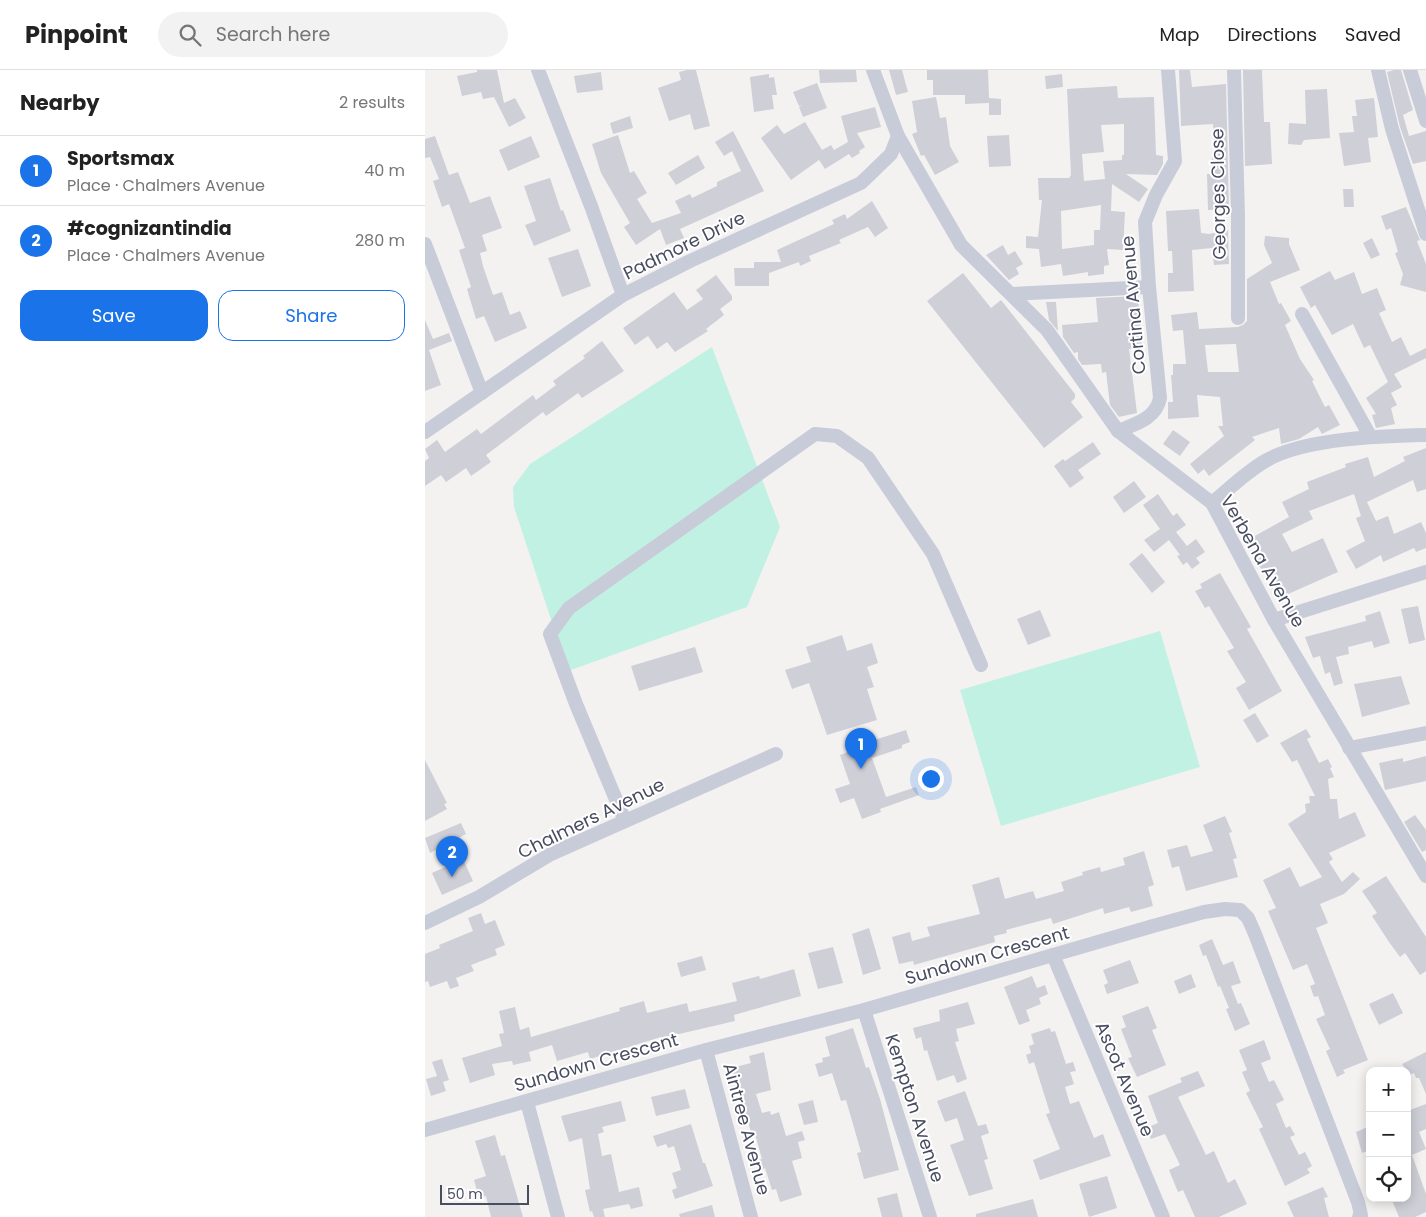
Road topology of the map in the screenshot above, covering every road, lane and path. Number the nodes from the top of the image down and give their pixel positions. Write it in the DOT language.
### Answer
graph roads {
  1 [pos="538,70"];
  2 [pos="873,70"];
  3 [pos="1167,70"];
  4 [pos="1235,70"];
  5 [pos="1378,70"];
  6 [pos="1410,70"];
  7 [pos="1426,121"];
  8 [pos="898,136"];
  9 [pos="1426,234"];
  10 [pos="425,244"];
  11 [pos="1149,287"];
  12 [pos="1013,294"];
  13 [pos="623,295"];
  14 [pos="1302,314"];
  15 [pos="1238,318"];
  16 [pos="482,392"];
  17 [pos="425,432"];
  18 [pos="1118,432"];
  19 [pos="1426,435"];
  20 [pos="1370,436"];
  21 [pos="1212,503"];
  22 [pos="1426,572"];
  23 [pos="1275,620"];
  24 [pos="981,665"];
  25 [pos="1426,733"];
  26 [pos="1349,748"];
  27 [pos="776,754"];
  28 [pos="625,821"];
  29 [pos="1426,876"];
  30 [pos="425,923"];
  31 [pos="1053,955"];
  32 [pos="864,1010"];
  33 [pos="706,1050"];
  34 [pos="527,1102"];
  35 [pos="425,1130"];
  36 [pos="558,1217"];
  37 [pos="751,1217"];
  38 [pos="930,1217"];
  39 [pos="1163,1217"];
  40 [pos="1359,1217"];
  1 -- 13 [label="street"];
  2 -- 8 [label="street"];
  3 -- 11 [label="street, Cortina Avenue"];
  4 -- 15 [label="street, Georges Close"];
  5 -- 9 [label="street"];
  6 -- 7 [label="street"];
  8 -- 12 [label="street, Verbena Avenue"];
  8 -- 13 [label="street, Padmore Drive"];
  10 -- 16 [label="street"];
  11 -- 12 [label="street"];
  11 -- 18 [label="street, Cortina Avenue"];
  12 -- 18 [label="street, Verbena Avenue"];
  13 -- 16 [label="street, Padmore Drive"];
  14 -- 20 [label="street"];
  16 -- 17 [label="street, Padmore Drive"];
  18 -- 21 [label="street, Verbena Avenue"];
  19 -- 20 [label="street"];
  20 -- 21 [label="street"];
  21 -- 23 [label="street, Verbena Avenue"];
  22 -- 23 [label="street"];
  23 -- 26 [label="street, Verbena Avenue"];
  24 -- 28 [label="street"];
  25 -- 26 [label="street"];
  26 -- 29 [label="street, Verbena Avenue"];
  27 -- 28 [label="street, Chalmers Avenue"];
  28 -- 30 [label="street, Chalmers Avenue"];
  31 -- 32 [label="street, Sundown Crescent"];
  31 -- 39 [label="street, Ascot Avenue"];
  31 -- 40 [label="street, Sundown Crescent"];
  32 -- 33 [label="street, Sundown Crescent"];
  32 -- 38 [label="street, Kempton Avenue"];
  33 -- 34 [label="street, Sundown Crescent"];
  33 -- 37 [label="street, Aintree Avenue"];
  34 -- 35 [label="street, Sundown Crescent"];
  34 -- 36 [label="street"];
}
